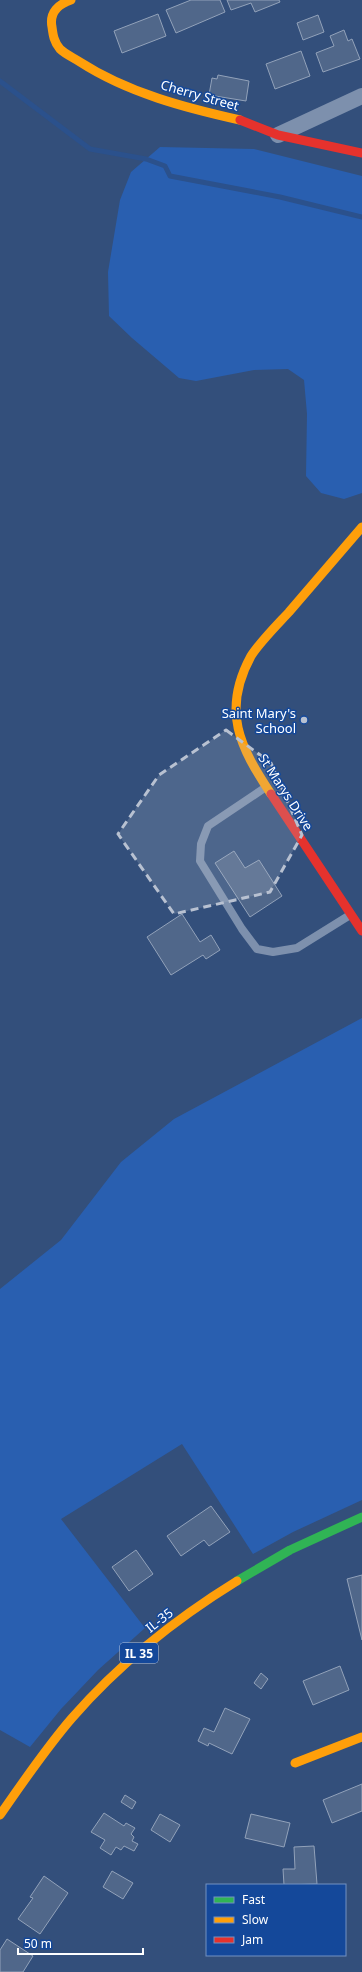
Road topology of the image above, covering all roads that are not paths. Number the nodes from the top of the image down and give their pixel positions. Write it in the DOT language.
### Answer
graph roads {
  1 [pos="71,0"];
  2 [pos="362,96"];
  3 [pos="278,135"];
  4 [pos="362,153"];
  5 [pos="362,527"];
  6 [pos="266,786"];
  7 [pos="351,914"];
  8 [pos="362,931"];
  9 [pos="362,1517"];
  10 [pos="362,1736"];
  11 [pos="295,1763"];
  12 [pos="0,1815"];
  1 -- 3 [label="street, Cherry Street"];
  2 -- 3 [label="street"];
  3 -- 4 [label="street, Cherry Street"];
  5 -- 6 [label="street, St Marys Drive"];
  6 -- 7 [label="street, St Marys Drive"];
  6 -- 7 [label="lane"];
  7 -- 8 [label="street, St Marys Drive"];
  9 -- 12 [label="street, IL-35 / IL 35"];
  10 -- 11 [label="street"];
}
